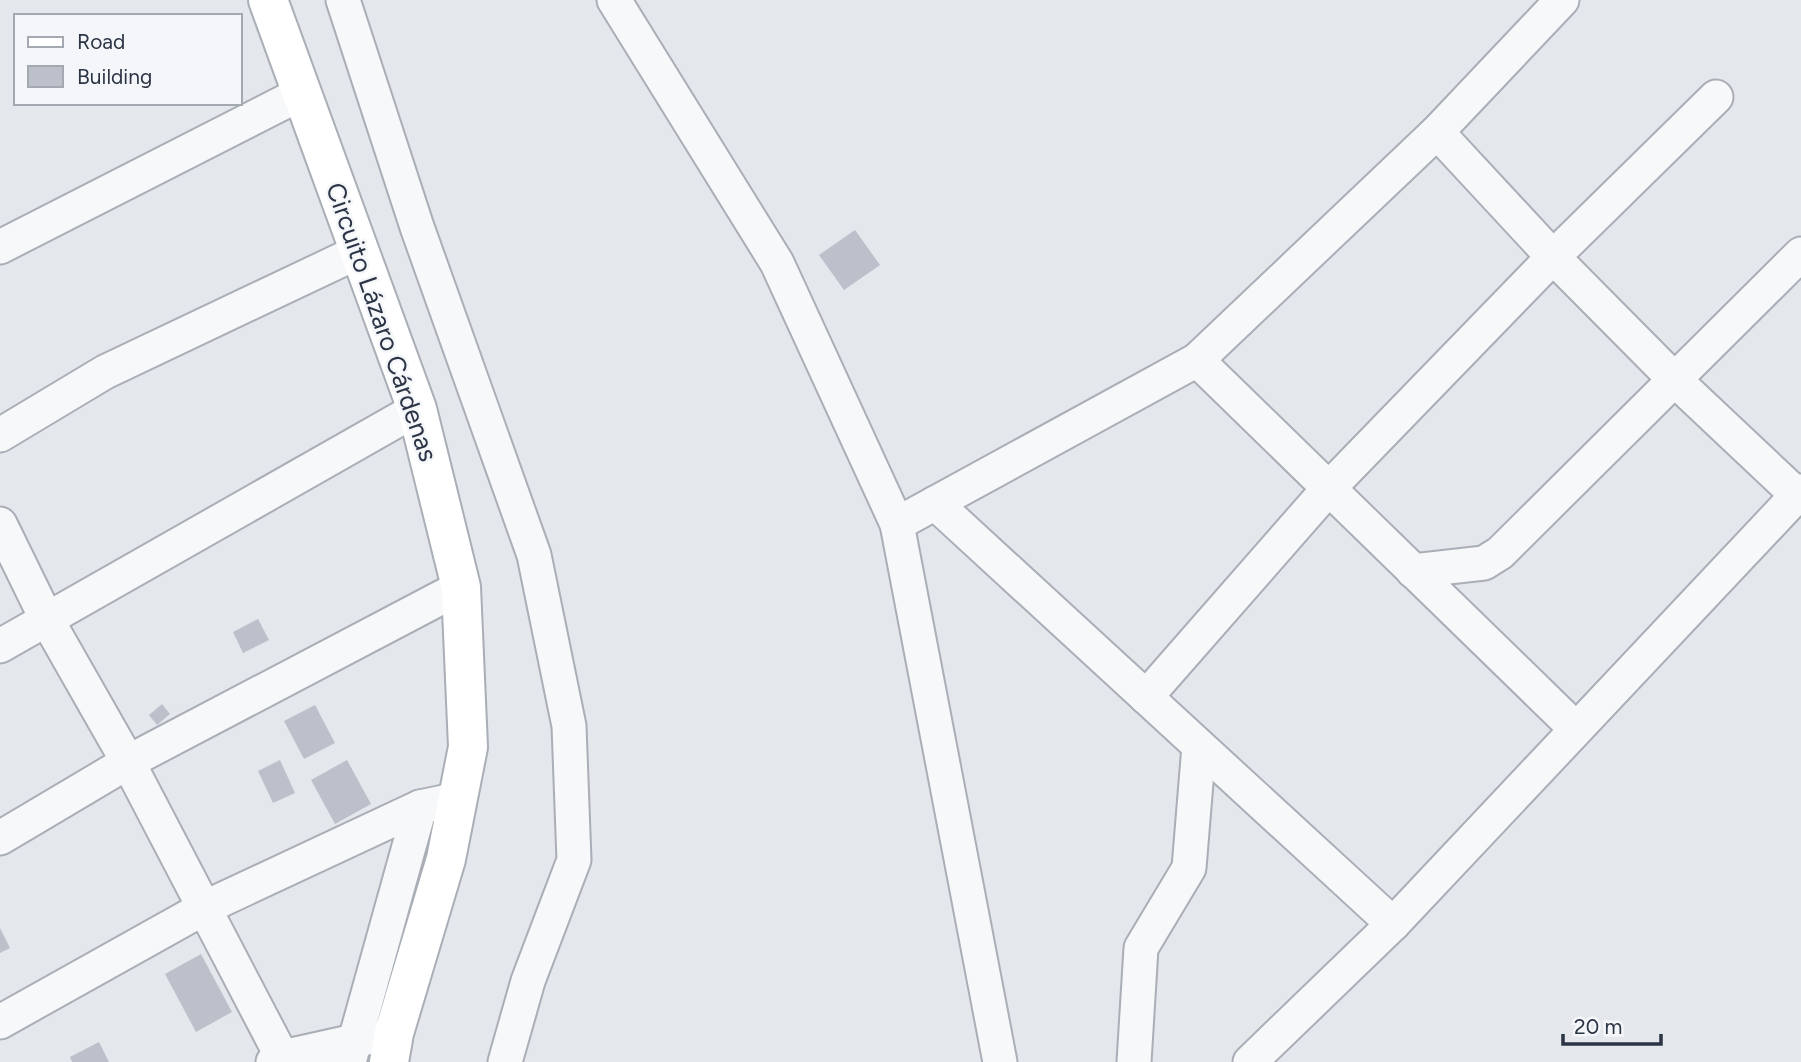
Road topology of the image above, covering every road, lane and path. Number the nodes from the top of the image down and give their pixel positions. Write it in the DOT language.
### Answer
graph roads {
  1 [pos="268,0"];
  2 [pos="343,0"];
  3 [pos="614,0"];
  4 [pos="1562,0"];
  5 [pos="302,93"];
  6 [pos="1716,97"];
  7 [pos="1437,132"];
  8 [pos="0,247"];
  9 [pos="360,251"];
  10 [pos="1801,254"];
  11 [pos="1553,257"];
  12 [pos="1197,360"];
  13 [pos="1676,381"];
  14 [pos="417,409"];
  15 [pos="0,435"];
  16 [pos="1329,488"];
  17 [pos="1799,493"];
  18 [pos="935,503"];
  19 [pos="897,523"];
  20 [pos="0,524"];
  21 [pos="1413,571"];
  22 [pos="461,587"];
  23 [pos="46,618"];
  24 [pos="0,646"];
  25 [pos="1146,697"];
  26 [pos="1576,729"];
  27 [pos="1199,746"];
  28 [pos="128,762"];
  29 [pos="458,799"];
  30 [pos="420,807"];
  31 [pos="0,838"];
  32 [pos="204,908"];
  33 [pos="1393,924"];
  34 [pos="0,1022"];
  35 [pos="391,1047"];
  36 [pos="351,1052"];
  37 [pos="278,1060"];
  38 [pos="505,1062"];
  39 [pos="1000,1062"];
  40 [pos="1134,1062"];
  41 [pos="1250,1062"];
  1 -- 5 [label="street, Circuito Lázaro Cárdenas"];
  2 -- 38 [label="street"];
  3 -- 19 [label="street"];
  4 -- 7 [label="street"];
  5 -- 8 [label="street"];
  5 -- 9 [label="street, Circuito Lázaro Cárdenas"];
  6 -- 11 [label="street"];
  7 -- 11 [label="street"];
  7 -- 12 [label="street"];
  9 -- 14 [label="street, Circuito Lázaro Cárdenas"];
  9 -- 15 [label="street"];
  10 -- 13 [label="street"];
  11 -- 13 [label="street"];
  11 -- 16 [label="street"];
  12 -- 16 [label="street"];
  12 -- 18 [label="street"];
  13 -- 17 [label="street"];
  13 -- 21 [label="street"];
  14 -- 22 [label="street, Circuito Lázaro Cárdenas"];
  14 -- 23 [label="street"];
  16 -- 21 [label="street"];
  16 -- 25 [label="street"];
  17 -- 26 [label="street"];
  18 -- 19 [label="street"];
  18 -- 25 [label="street"];
  19 -- 39 [label="street"];
  20 -- 23 [label="street"];
  21 -- 26 [label="street"];
  22 -- 28 [label="street"];
  22 -- 29 [label="street, Circuito Lázaro Cárdenas"];
  23 -- 24 [label="street"];
  23 -- 28 [label="street"];
  25 -- 27 [label="street"];
  26 -- 33 [label="street"];
  27 -- 33 [label="street"];
  27 -- 40 [label="street"];
  28 -- 31 [label="street"];
  28 -- 32 [label="street"];
  29 -- 30 [label="street"];
  29 -- 35 [label="street, Circuito Lázaro Cárdenas"];
  30 -- 32 [label="street"];
  30 -- 36 [label="street"];
  32 -- 34 [label="street"];
  32 -- 37 [label="street"];
  33 -- 41 [label="street"];
  35 -- 36 [label="street"];
  36 -- 37 [label="street"];
}
